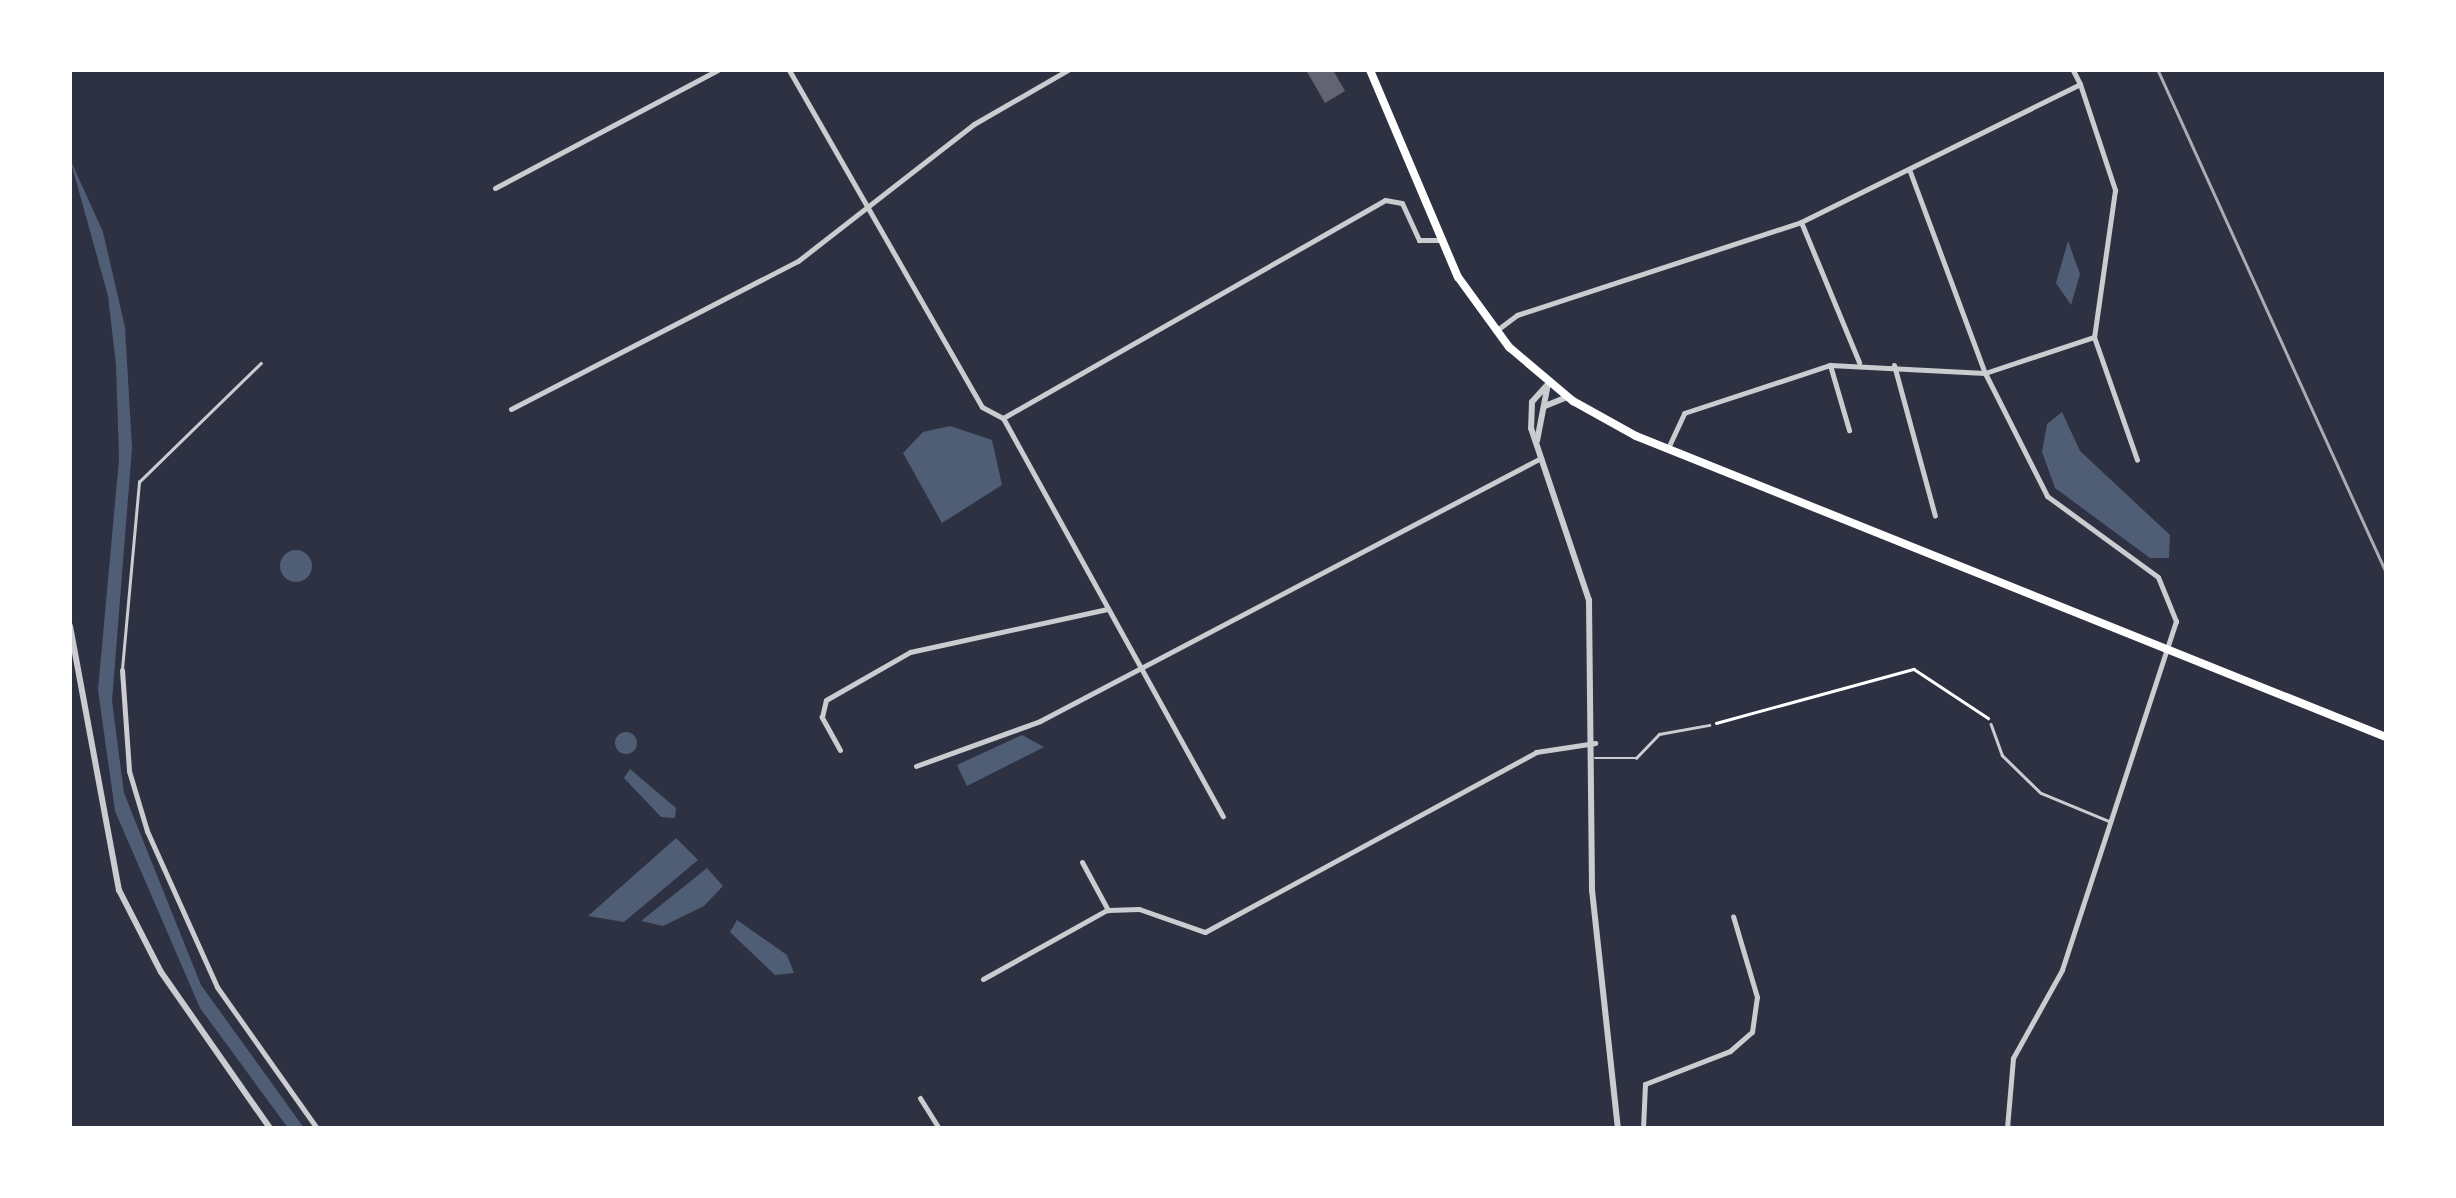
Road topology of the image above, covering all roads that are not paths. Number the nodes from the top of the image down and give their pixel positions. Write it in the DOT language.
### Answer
graph roads {
  1 [pos="718,70"];
  2 [pos="789,70"];
  3 [pos="1068,70"];
  4 [pos="1370,70"];
  5 [pos="2074,70"];
  6 [pos="2080,84"];
  7 [pos="1909,169"];
  8 [pos="495,188"];
  9 [pos="869,204"];
  10 [pos="1800,222"];
  11 [pos="1441,240"];
  12 [pos="1496,332"];
  13 [pos="2094,337"];
  14 [pos="262,363"];
  15 [pos="1859,363"];
  16 [pos="1830,365"];
  17 [pos="1894,365"];
  18 [pos="1985,373"];
  19 [pos="1549,383"];
  20 [pos="1567,397"];
  21 [pos="1544,406"];
  22 [pos="511,408"];
  23 [pos="1003,418"];
  24 [pos="1849,430"];
  25 [pos="1538,441"];
  26 [pos="1668,448"];
  27 [pos="1544,456"];
  28 [pos="2137,460"];
  29 [pos="1935,516"];
  30 [pos="1106,609"];
  31 [pos="70,626"];
  32 [pos="1144,667"];
  33 [pos="122,670"];
  34 [pos="1991,724"];
  35 [pos="1709,725"];
  36 [pos="2386,737"];
  37 [pos="1596,743"];
  38 [pos="840,750"];
  39 [pos="1595,758"];
  40 [pos="916,766"];
  41 [pos="1222,816"];
  42 [pos="2110,822"];
  43 [pos="1082,862"];
  44 [pos="1108,910"];
  45 [pos="1733,916"];
  46 [pos="983,980"];
  47 [pos="920,1098"];
  48 [pos="270,1128"];
  49 [pos="317,1128"];
  50 [pos="939,1128"];
  51 [pos="1618,1128"];
  52 [pos="1643,1128"];
  53 [pos="2007,1128"];
  1 -- 8 [label="street"];
  2 -- 9 [label="street"];
  3 -- 9 [label="street"];
  4 -- 11 [label="main road"];
  5 -- 6 [label="street"];
  6 -- 7 [label="street"];
  6 -- 13 [label="street"];
  7 -- 10 [label="street"];
  7 -- 18 [label="street"];
  9 -- 22 [label="street"];
  9 -- 23 [label="street"];
  10 -- 12 [label="street"];
  10 -- 15 [label="street"];
  11 -- 12 [label="main road"];
  11 -- 23 [label="street"];
  12 -- 19 [label="main road"];
  13 -- 18 [label="street"];
  13 -- 28 [label="street"];
  14 -- 33 [label="lane"];
  15 -- 16 [label="street"];
  15 -- 17 [label="street"];
  16 -- 24 [label="street"];
  16 -- 26 [label="street"];
  17 -- 18 [label="street"];
  17 -- 29 [label="street"];
  18 -- 42 [label="street"];
  19 -- 20 [label="main road"];
  19 -- 21 [label="street"];
  19 -- 25 [label="street"];
  20 -- 21 [label="street"];
  20 -- 26 [label="main road"];
  21 -- 25 [label="street"];
  23 -- 30 [label="street"];
  25 -- 27 [label="street"];
  26 -- 36 [label="main road"];
  27 -- 32 [label="street"];
  27 -- 37 [label="street"];
  30 -- 32 [label="street"];
  30 -- 38 [label="street"];
  31 -- 48 [label="street"];
  32 -- 40 [label="street"];
  32 -- 41 [label="street"];
  33 -- 49 [label="street"];
  34 -- 42 [label="lane"];
  35 -- 39 [label="lane"];
  37 -- 39 [label="street"];
  37 -- 44 [label="street"];
  39 -- 51 [label="street"];
  42 -- 53 [label="street"];
  43 -- 44 [label="street"];
  44 -- 46 [label="street"];
  45 -- 52 [label="street"];
  47 -- 50 [label="street"];
}
